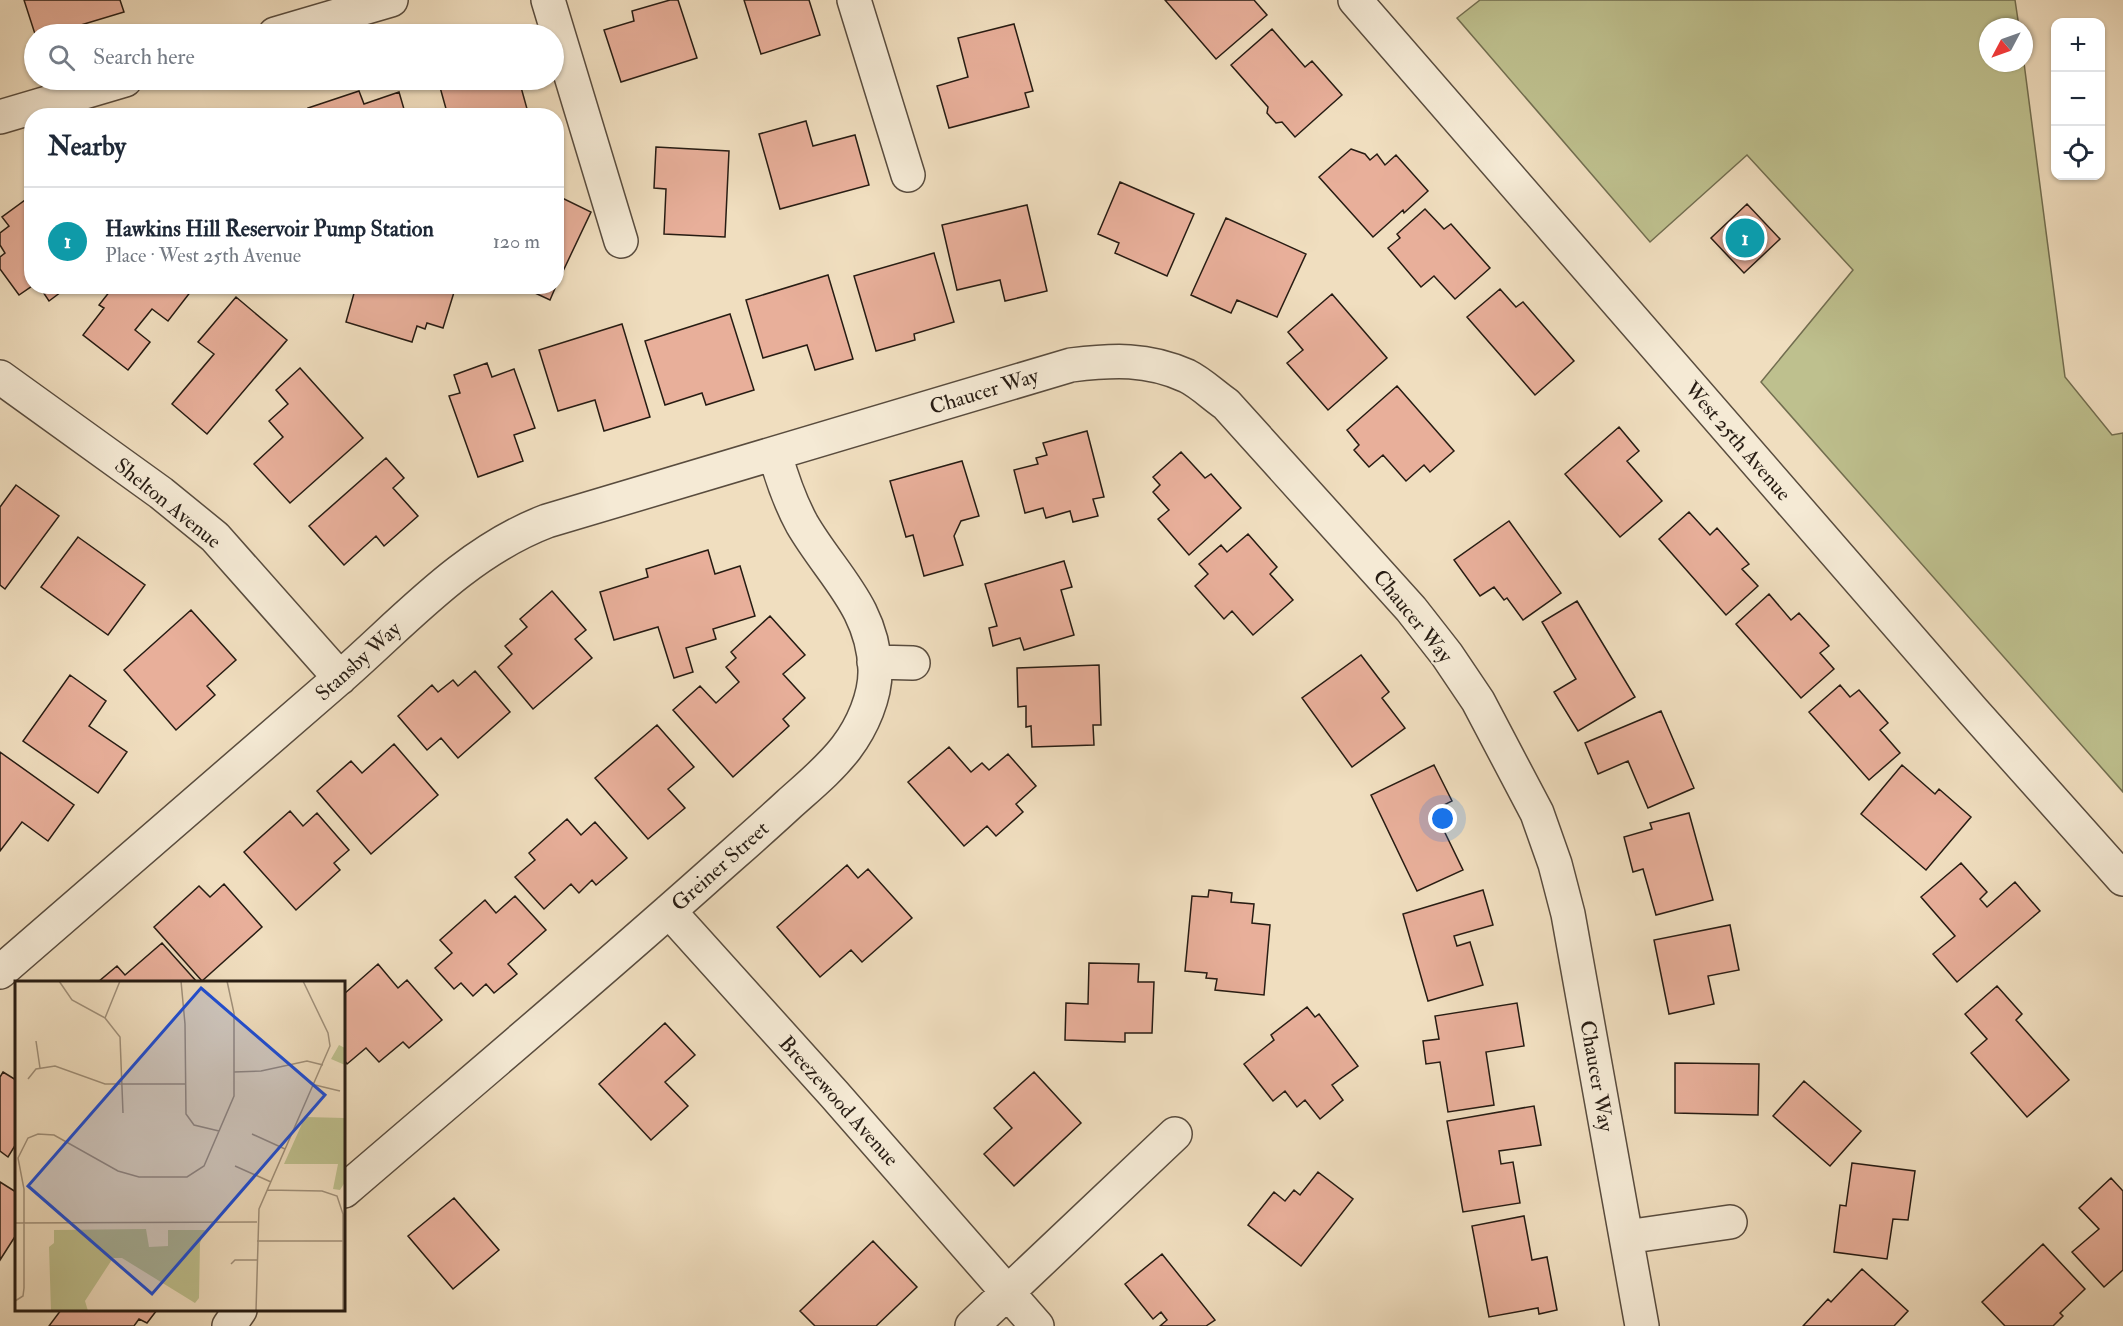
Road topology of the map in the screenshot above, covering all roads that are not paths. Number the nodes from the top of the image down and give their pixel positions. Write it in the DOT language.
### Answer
graph roads {
  1 [pos="391,0"];
  2 [pos="548,0"];
  3 [pos="854,0"];
  4 [pos="1355,0"];
  5 [pos="310,24"];
  6 [pos="555,24"];
  7 [pos="564,53"];
  8 [pos="91,90"];
  9 [pos="30,108"];
  10 [pos="24,110"];
  11 [pos="0,117"];
  12 [pos="908,175"];
  13 [pos="621,241"];
  14 [pos="0,377"];
  15 [pos="775,454"];
  16 [pos="874,662"];
  17 [pos="913,663"];
  18 [pos="340,678"];
  19 [pos="2123,879"];
  20 [pos="669,911"];
  21 [pos="0,972"];
  22 [pos="1175,1134"];
  23 [pos="345,1190"];
  24 [pos="1730,1222"];
  25 [pos="1626,1237"];
  26 [pos="1007,1293"];
  27 [pos="239,1311"];
  28 [pos="229,1326"];
  29 [pos="972,1326"];
  30 [pos="1037,1326"];
  31 [pos="1642,1326"];
  1 -- 5 [label="street"];
  2 -- 6 [label="street"];
  3 -- 12 [label="street"];
  4 -- 19 [label="street, West 25th Avenue"];
  7 -- 13 [label="street"];
  8 -- 9 [label="street"];
  10 -- 11 [label="street"];
  14 -- 18 [label="street, Shelton Avenue"];
  15 -- 16 [label="street, Greiner Street"];
  15 -- 18 [label="street, Stansby Way"];
  15 -- 25 [label="street, Chaucer Way"];
  16 -- 17 [label="street"];
  16 -- 20 [label="street, Greiner Street"];
  18 -- 21 [label="street, Stansby Way"];
  20 -- 23 [label="street, Greiner Street"];
  20 -- 26 [label="street, Breezewood Avenue"];
  22 -- 26 [label="street"];
  24 -- 25 [label="street"];
  25 -- 31 [label="street, Chaucer Way"];
  26 -- 29 [label="street"];
  26 -- 30 [label="street, Breezewood Avenue"];
  27 -- 28 [label="street"];
}
